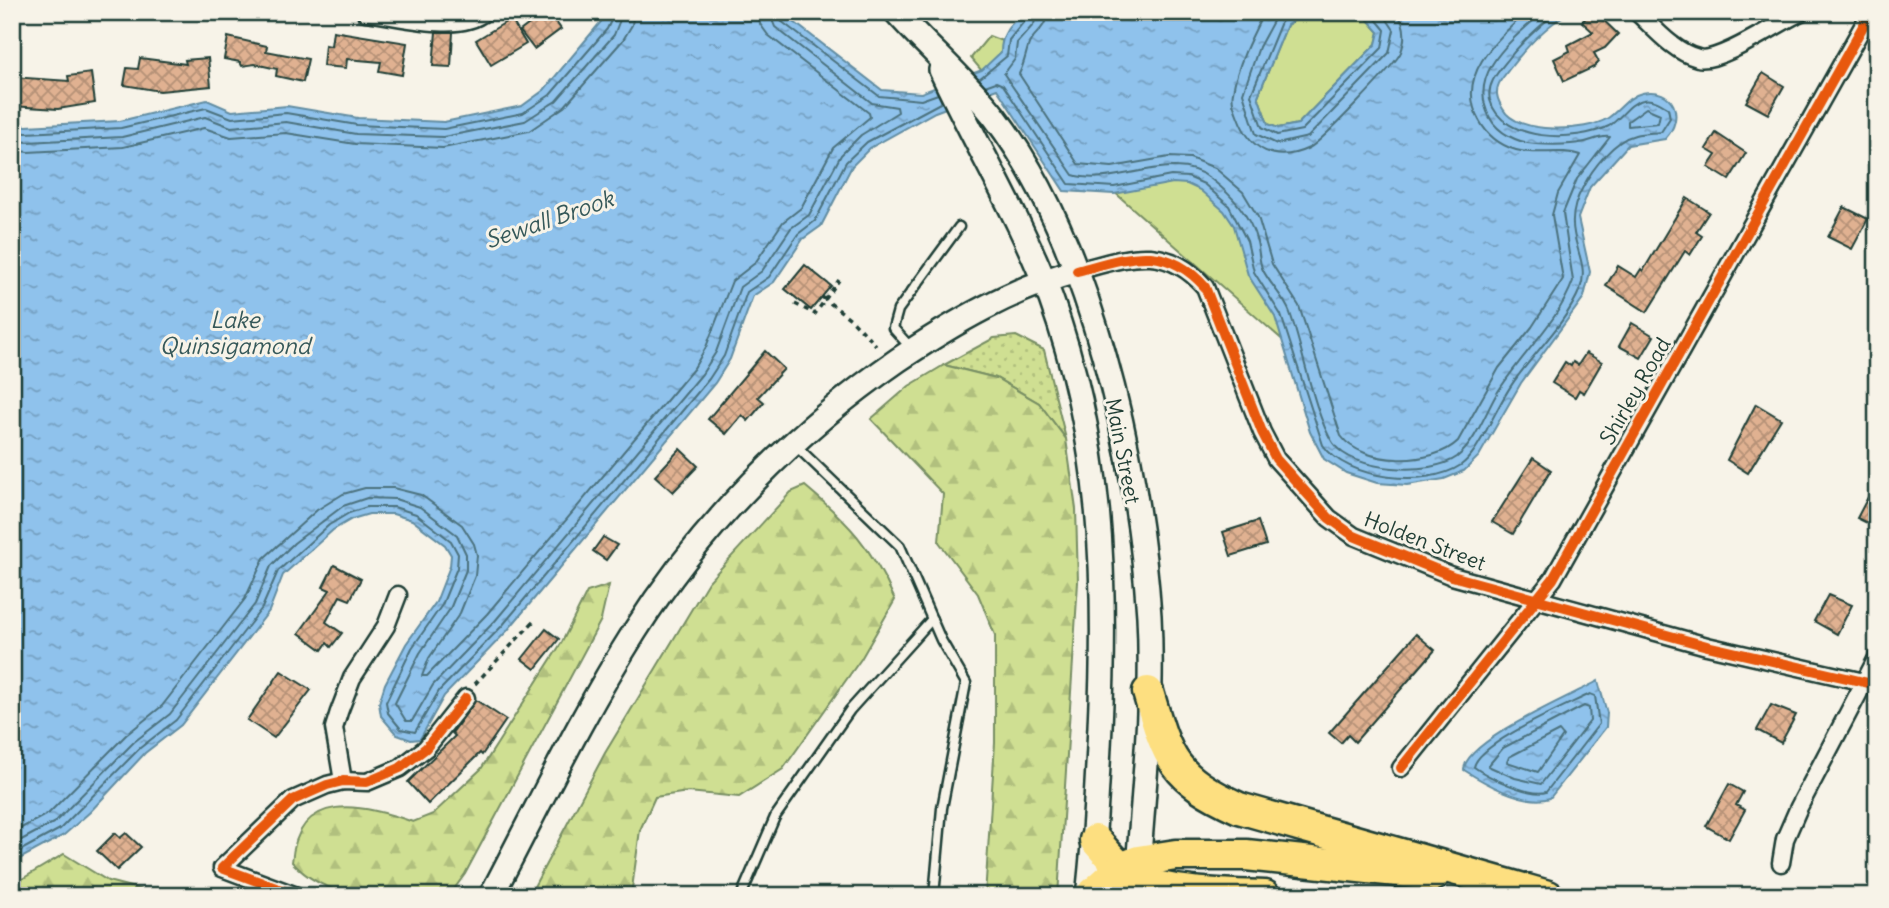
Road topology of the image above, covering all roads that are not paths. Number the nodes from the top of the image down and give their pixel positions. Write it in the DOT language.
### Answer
graph roads {
  1 [pos="365,12"];
  2 [pos="484,12"];
  3 [pos="896,12"];
  4 [pos="1637,12"];
  5 [pos="1801,12"];
  6 [pos="1871,12"];
  7 [pos="934,55"];
  8 [pos="960,227"];
  9 [pos="1077,271"];
  10 [pos="1043,280"];
  11 [pos="913,350"];
  12 [pos="794,443"];
  13 [pos="398,595"];
  14 [pos="1537,599"];
  15 [pos="932,619"];
  16 [pos="1877,658"];
  17 [pos="1870,682"];
  18 [pos="1149,692"];
  19 [pos="466,698"];
  20 [pos="1401,768"];
  21 [pos="343,781"];
  22 [pos="1094,840"];
  23 [pos="1781,863"];
  24 [pos="1133,876"];
  25 [pos="1514,887"];
  26 [pos="297,896"];
  27 [pos="491,896"];
  28 [pos="741,896"];
  29 [pos="934,896"];
  30 [pos="1089,896"];
  31 [pos="1265,896"];
  32 [pos="1548,896"];
  1 -- 2 [label="street"];
  3 -- 7 [label="main road, Main Street"];
  4 -- 5 [label="street"];
  6 -- 14 [label="street, Shirley Road"];
  7 -- 9 [label="main road, Main Street"];
  7 -- 10 [label="main road, Main Street"];
  8 -- 11 [label="lane"];
  9 -- 10 [label="main road"];
  9 -- 14 [label="street, Holden Street"];
  9 -- 18 [label="main road, Main Street"];
  10 -- 11 [label="main road"];
  10 -- 22 [label="main road, Main Street"];
  11 -- 12 [label="main road"];
  12 -- 15 [label="lane"];
  12 -- 27 [label="main road"];
  13 -- 21 [label="street"];
  14 -- 17 [label="street, Holden Street"];
  14 -- 20 [label="street, Shirley Road"];
  15 -- 28 [label="lane"];
  15 -- 29 [label="lane"];
  16 -- 17 [label="street"];
  17 -- 23 [label="street"];
  18 -- 24 [label="main road, Main Street"];
  18 -- 25 [label="highway"];
  19 -- 21 [label="street"];
  21 -- 26 [label="street"];
  22 -- 24 [label="highway"];
  22 -- 30 [label="main road, Main Street"];
  24 -- 25 [label="highway"];
  24 -- 30 [label="highway"];
  24 -- 31 [label="highway"];
  25 -- 32 [label="highway"];
}
